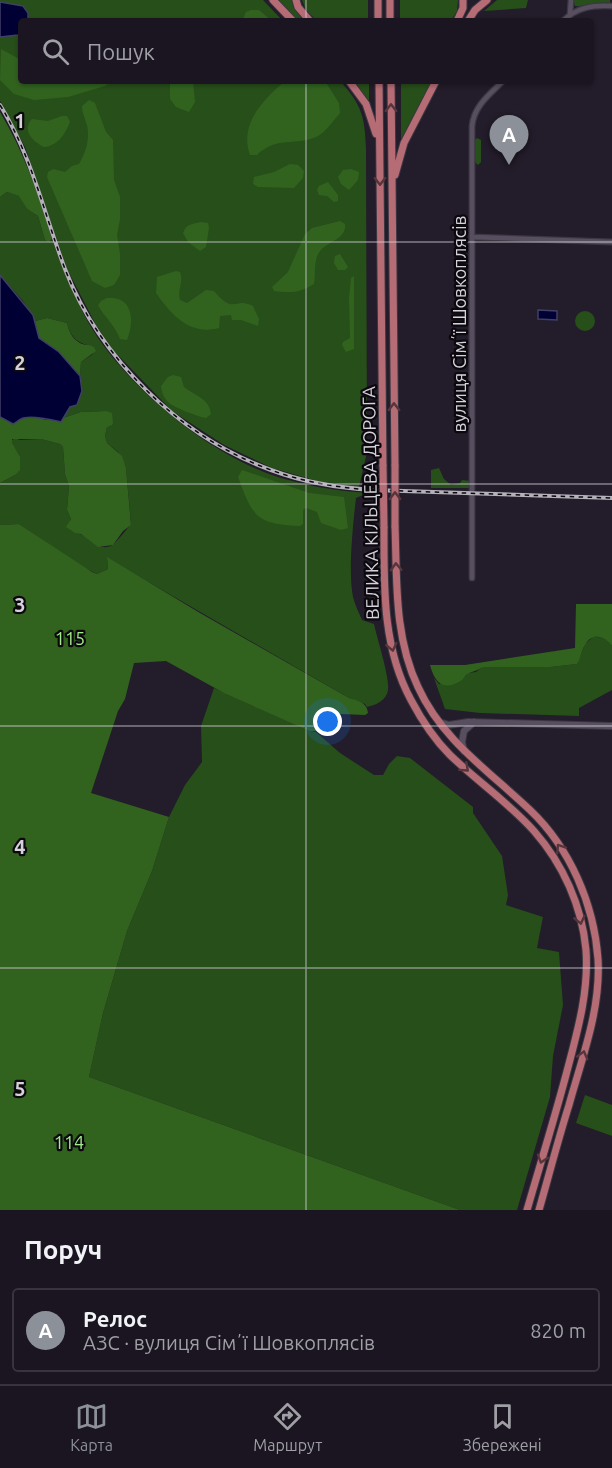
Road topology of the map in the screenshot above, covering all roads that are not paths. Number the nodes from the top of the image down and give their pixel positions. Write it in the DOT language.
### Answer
graph roads {
  1 [pos="273,0"];
  2 [pos="297,0"];
  3 [pos="463,0"];
  4 [pos="487,0"];
  5 [pos="571,0"];
  6 [pos="378,1"];
  7 [pos="390,1"];
  8 [pos="612,6"];
  9 [pos="570,14"];
  10 [pos="289,18"];
  11 [pos="307,18"];
  12 [pos="378,18"];
  13 [pos="390,18"];
  14 [pos="458,18"];
  15 [pos="470,18"];
  16 [pos="566,18"];
  17 [pos="352,84"];
  18 [pos="379,84"];
  19 [pos="391,84"];
  20 [pos="434,84"];
  21 [pos="500,84"];
  22 [pos="379,147"];
  23 [pos="392,189"];
  24 [pos="472,237"];
  25 [pos="612,242"];
  26 [pos="472,578"];
  27 [pos="438,722"];
  28 [pos="475,722"];
  29 [pos="612,726"];
  30 [pos="464,752"];
  31 [pos="527,1210"];
  32 [pos="539,1210"];
  1 -- 10 [label="main road"];
  2 -- 11 [label="main road"];
  3 -- 14 [label="main road"];
  4 -- 15 [label="main road"];
  5 -- 9 [label="street"];
  6 -- 12 [label="main road"];
  7 -- 13 [label="main road"];
  8 -- 9 [label="street"];
  9 -- 16 [label="street"];
  17 -- 22 [label="main road"];
  18 -- 22 [label="main road, ВЕЛИКА КІЛЬЦЕВА ДОРОГА"];
  23 -- 19 [label="main road, ВЕЛИКА КІЛЬЦЕВА ДОРОГА, one-way"];
  20 -- 23 [label="main road"];
  21 -- 24 [label="street, вулиця Сімʼї Шовкоплясів"];
  22 -- 31 [label="main road, ВЕЛИКА КІЛЬЦЕВА ДОРОГА, one-way, bridge"];
  27 -- 23 [label="main road, ВЕЛИКА КІЛЬЦЕВА ДОРОГА, one-way, bridge"];
  24 -- 25 [label="street"];
  24 -- 26 [label="street, вулиця Сімʼї Шовкоплясів"];
  27 -- 28 [label="main road"];
  27 -- 30 [label="main road, ВЕЛИКА КІЛЬЦЕВА ДОРОГА"];
  28 -- 29 [label="main road"];
  28 -- 30 [label="main road"];
  32 -- 30 [label="main road, ВЕЛИКА КІЛЬЦЕВА ДОРОГА, one-way"];
}
